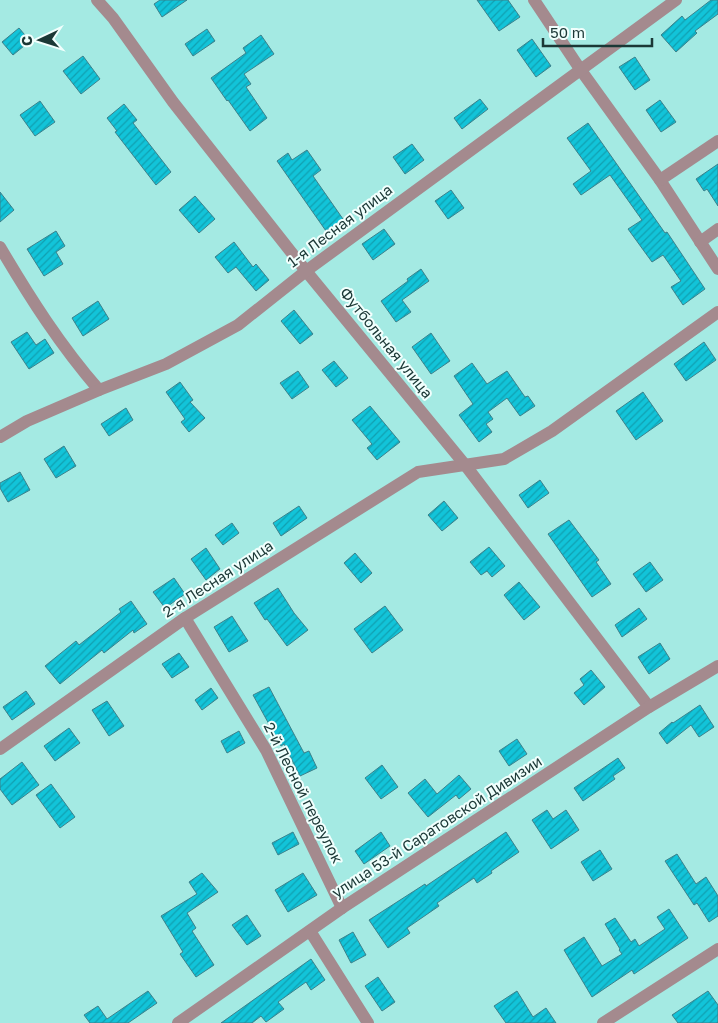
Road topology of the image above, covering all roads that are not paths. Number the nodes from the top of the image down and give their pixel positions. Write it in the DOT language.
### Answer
graph roads {
  1 [pos="97,0"];
  2 [pos="534,0"];
  3 [pos="676,0"];
  4 [pos="580,69"];
  5 [pos="718,141"];
  6 [pos="660,180"];
  7 [pos="718,229"];
  8 [pos="700,242"];
  9 [pos="0,247"];
  10 [pos="718,270"];
  11 [pos="306,271"];
  12 [pos="718,312"];
  13 [pos="99,390"];
  14 [pos="0,437"];
  15 [pos="466,466"];
  16 [pos="185,618"];
  17 [pos="716,672"];
  18 [pos="649,707"];
  19 [pos="0,749"];
  20 [pos="342,908"];
  21 [pos="310,931"];
  22 [pos="718,949"];
  23 [pos="178,1023"];
  24 [pos="368,1023"];
  25 [pos="603,1023"];
  1 -- 11 [label="street, Футбольная улица"];
  2 -- 4 [label="street"];
  3 -- 4 [label="street, 1-я Лесная улица"];
  4 -- 6 [label="street"];
  4 -- 11 [label="street, 1-я Лесная улица"];
  5 -- 6 [label="street"];
  6 -- 8 [label="street"];
  7 -- 8 [label="street"];
  8 -- 10 [label="street"];
  9 -- 13 [label="street"];
  11 -- 13 [label="street, 1-я Лесная улица"];
  11 -- 15 [label="street, Футбольная улица"];
  12 -- 15 [label="street, 2-я Лесная улица"];
  13 -- 14 [label="street, 1-я Лесная улица"];
  15 -- 16 [label="street, 2-я Лесная улица"];
  15 -- 18 [label="street, Футбольная улица"];
  16 -- 19 [label="street, 2-я Лесная улица"];
  16 -- 20 [label="street, 2-й Лесной переулок"];
  17 -- 18 [label="street, улица 53-й Саратовской Дивизии"];
  18 -- 20 [label="street, улица 53-й Саратовской Дивизии"];
  20 -- 21 [label="street, улица 53-й Саратовской Дивизии"];
  21 -- 23 [label="street, улица 53-й Саратовской Дивизии"];
  21 -- 24 [label="street"];
  22 -- 25 [label="street"];
}
